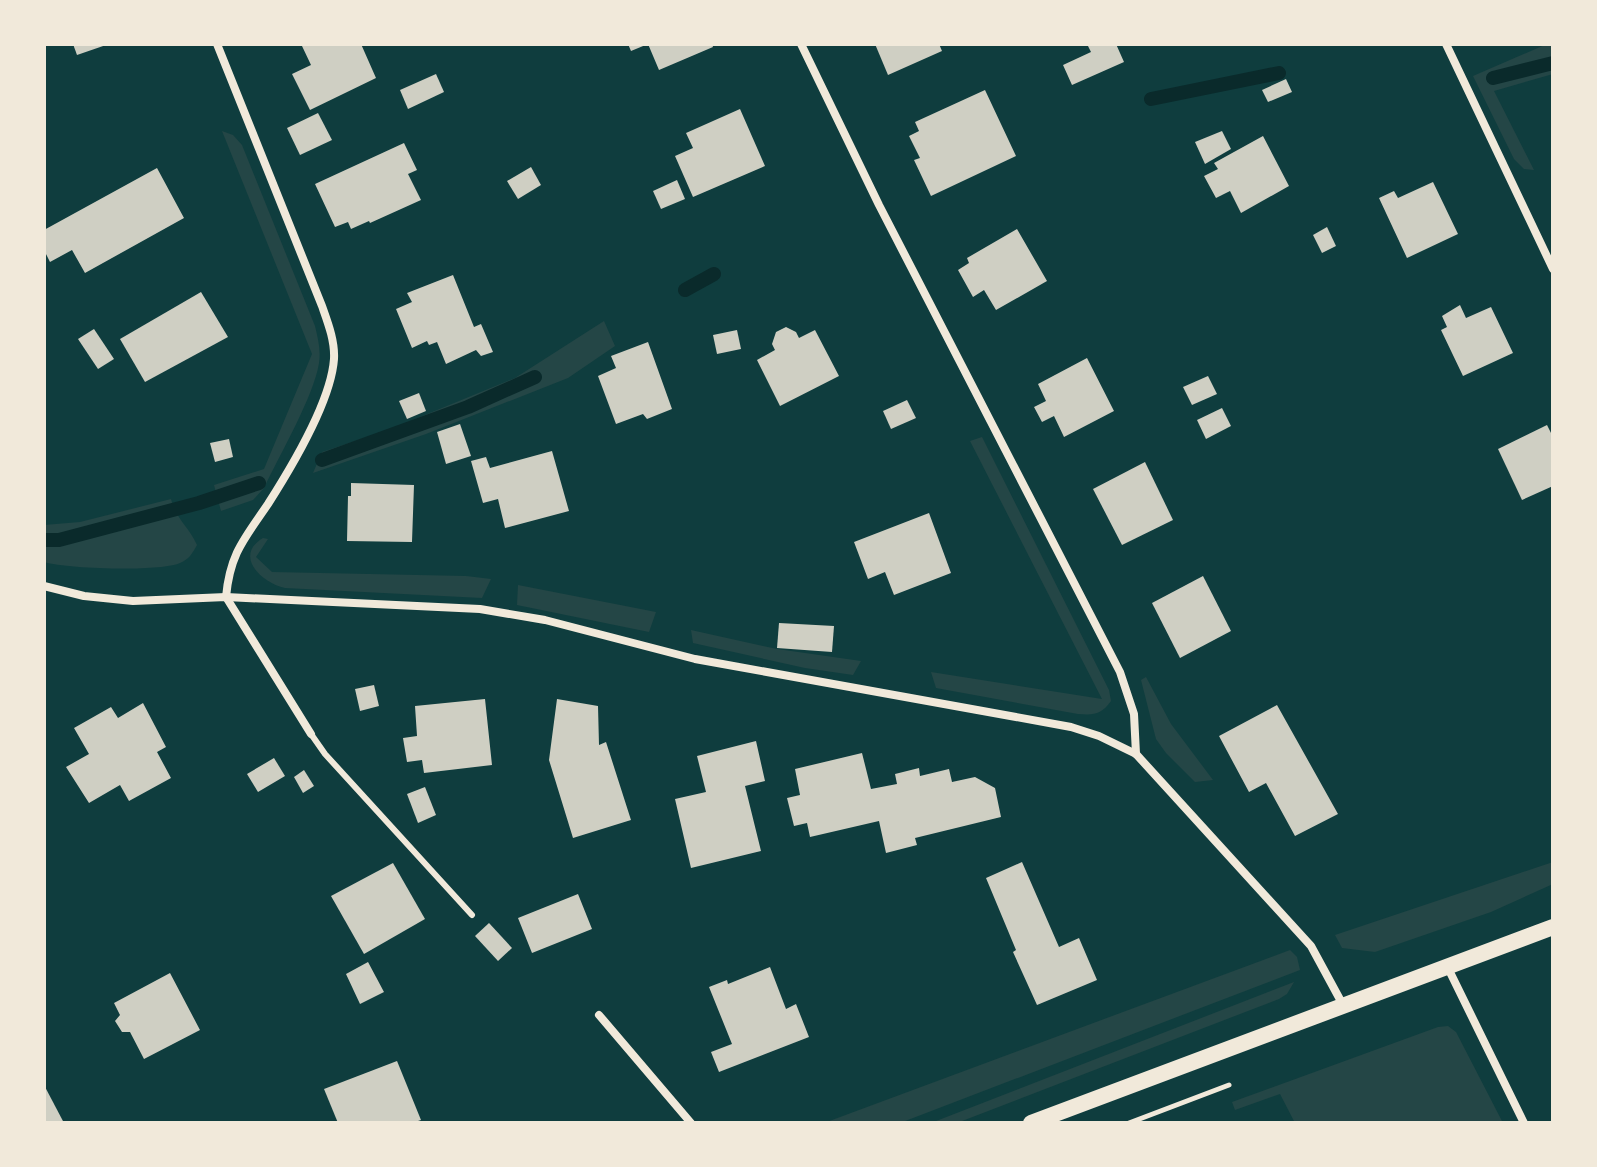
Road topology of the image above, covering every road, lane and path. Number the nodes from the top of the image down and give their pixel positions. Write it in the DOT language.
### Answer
graph roads {
  1 [pos="217,44"];
  2 [pos="801,44"];
  3 [pos="1446,44"];
  4 [pos="1553,269"];
  5 [pos="44,586"];
  6 [pos="226,597"];
  7 [pos="311,734"];
  8 [pos="1136,754"];
  9 [pos="472,915"];
  10 [pos="1553,927"];
  11 [pos="1448,968"];
  12 [pos="1343,1005"];
  13 [pos="599,1015"];
  14 [pos="691,1123"];
  15 [pos="1031,1123"];
  16 [pos="1524,1123"];
  1 -- 6 [label="street"];
  2 -- 8 [label="street"];
  3 -- 4 [label="street"];
  5 -- 6 [label="street"];
  6 -- 7 [label="street"];
  6 -- 8 [label="street"];
  7 -- 9 [label="lane"];
  8 -- 12 [label="street"];
  10 -- 11 [label="main road"];
  11 -- 12 [label="main road"];
  11 -- 16 [label="street"];
  12 -- 15 [label="main road"];
  13 -- 14 [label="street"];
}
